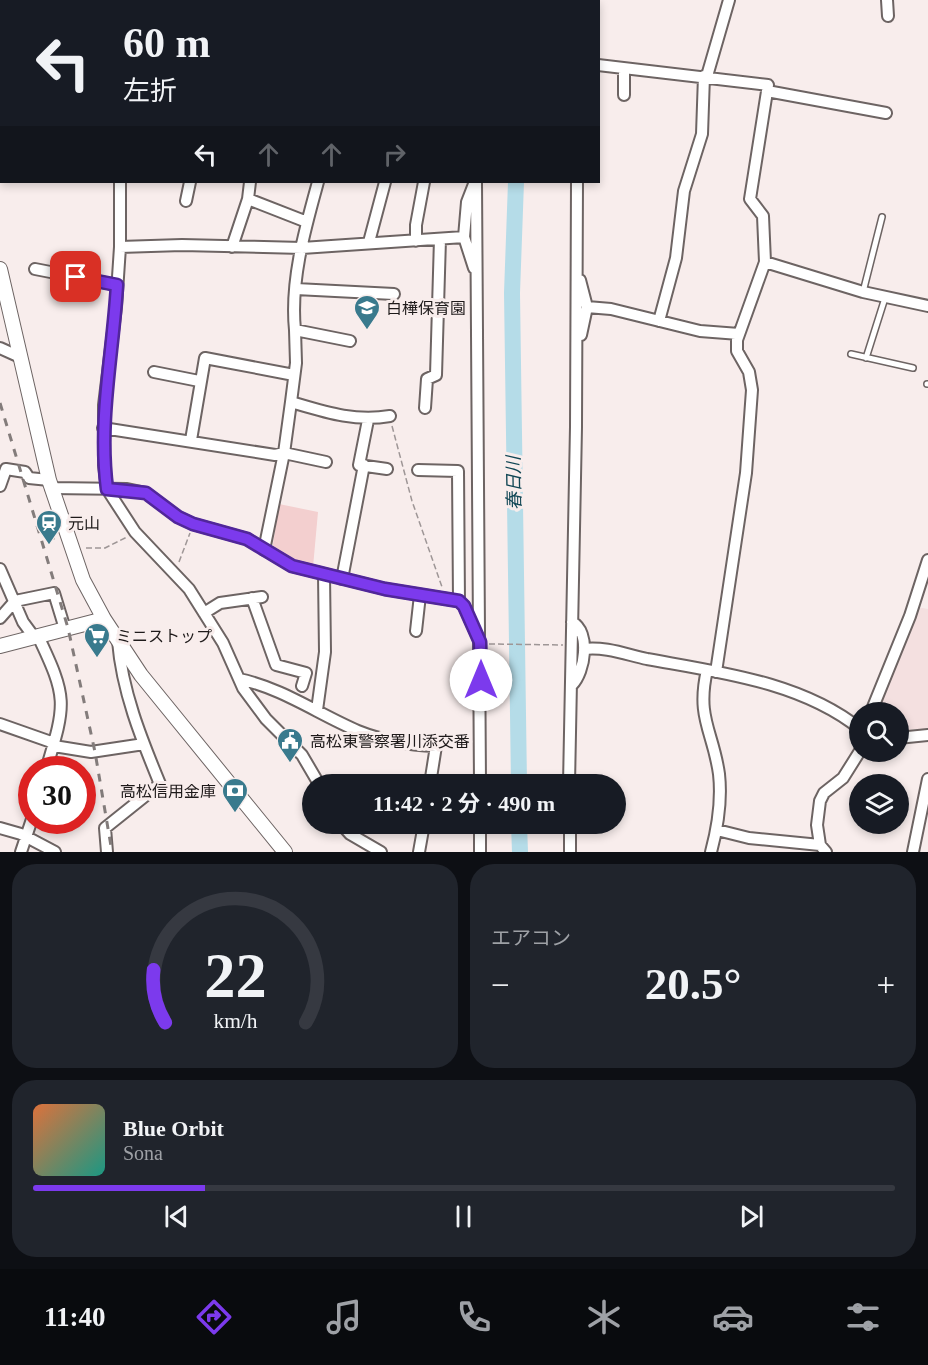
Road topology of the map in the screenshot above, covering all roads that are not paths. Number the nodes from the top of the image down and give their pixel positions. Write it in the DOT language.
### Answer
graph roads {
  1 [pos="729,0"];
  2 [pos="887,0"];
  3 [pos="888,16"];
  4 [pos="600,65"];
  5 [pos="624,68"];
  6 [pos="706,76"];
  7 [pos="767,91"];
  8 [pos="624,95"];
  9 [pos="886,113"];
  10 [pos="120,183"];
  11 [pos="189,183"];
  12 [pos="250,183"];
  13 [pos="318,183"];
  14 [pos="385,183"];
  15 [pos="423,183"];
  16 [pos="476,183"];
  17 [pos="476,183"];
  18 [pos="577,183"];
  19 [pos="248,199"];
  20 [pos="186,201"];
  21 [pos="882,217"];
  22 [pos="307,222"];
  23 [pos="464,237"];
  24 [pos="440,239"];
  25 [pos="416,241"];
  26 [pos="369,242"];
  27 [pos="120,247"];
  28 [pos="232,247"];
  29 [pos="302,248"];
  30 [pos="765,262"];
  31 [pos="0,269"];
  32 [pos="35,269"];
  33 [pos="576,275"];
  34 [pos="477,279"];
  35 [pos="117,285"];
  36 [pos="296,290"];
  37 [pos="863,292"];
  38 [pos="394,294"];
  39 [pos="885,298"];
  40 [pos="928,306"];
  41 [pos="587,307"];
  42 [pos="659,321"];
  43 [pos="295,330"];
  44 [pos="739,334"];
  45 [pos="350,341"];
  46 [pos="576,345"];
  47 [pos="0,348"];
  48 [pos="851,354"];
  49 [pos="20,357"];
  50 [pos="866,358"];
  51 [pos="913,368"];
  52 [pos="154,372"];
  53 [pos="294,375"];
  54 [pos="199,381"];
  55 [pos="291,402"];
  56 [pos="425,408"];
  57 [pos="390,416"];
  58 [pos="368,420"];
  59 [pos="103,428"];
  60 [pos="191,440"];
  61 [pos="284,453"];
  62 [pos="326,462"];
  63 [pos="364,465"];
  64 [pos="387,469"];
  65 [pos="418,470"];
  66 [pos="50,484"];
  67 [pos="0,486"];
  68 [pos="107,489"];
  69 [pos="264,550"];
  70 [pos="928,560"];
  71 [pos="0,569"];
  72 [pos="324,574"];
  73 [pos="342,579"];
  74 [pos="420,595"];
  75 [pos="15,601"];
  76 [pos="459,601"];
  77 [pos="204,613"];
  78 [pos="0,618"];
  79 [pos="104,619"];
  80 [pos="572,622"];
  81 [pos="65,629"];
  82 [pos="416,631"];
  83 [pos="36,637"];
  84 [pos="118,640"];
  85 [pos="484,643"];
  86 [pos="0,646"];
  87 [pos="584,648"];
  88 [pos="712,671"];
  89 [pos="239,679"];
  90 [pos="572,685"];
  91 [pos="302,687"];
  92 [pos="875,702"];
  93 [pos="317,710"];
  94 [pos="849,720"];
  95 [pos="0,724"];
  96 [pos="928,735"];
  97 [pos="909,737"];
  98 [pos="54,744"];
  99 [pos="144,744"];
  100 [pos="50,756"];
  101 [pos="853,762"];
  102 [pos="313,774"];
  103 [pos="431,774"];
  104 [pos="480,774"];
  105 [pos="569,774"];
  106 [pos="928,779"];
  107 [pos="0,828"];
  108 [pos="717,830"];
  109 [pos="27,834"];
  110 [pos="350,834"];
  111 [pos="422,834"];
  112 [pos="480,834"];
  113 [pos="570,834"];
  114 [pos="26,837"];
  115 [pos="823,848"];
  116 [pos="21,852"];
  117 [pos="55,852"];
  118 [pos="107,852"];
  119 [pos="285,852"];
  120 [pos="381,852"];
  121 [pos="419,852"];
  122 [pos="480,852"];
  123 [pos="570,852"];
  124 [pos="711,852"];
  125 [pos="913,852"];
  1 -- 6 [label="street"];
  2 -- 3 [label="street"];
  4 -- 5 [label="street"];
  5 -- 6 [label="street"];
  5 -- 8 [label="street"];
  6 -- 7 [label="street"];
  6 -- 42 [label="street"];
  7 -- 9 [label="street"];
  7 -- 30 [label="street"];
  10 -- 27 [label="street"];
  11 -- 20 [label="street"];
  12 -- 19 [label="street"];
  13 -- 22 [label="street"];
  14 -- 26 [label="street"];
  15 -- 25 [label="street"];
  16 -- 23 [label="street"];
  17 -- 34 [label="street"];
  18 -- 33 [label="street"];
  19 -- 22 [label="street"];
  19 -- 28 [label="street"];
  21 -- 37 [label="lane"];
  22 -- 29 [label="street"];
  23 -- 24 [label="street"];
  23 -- 34 [label="street"];
  24 -- 25 [label="street"];
  24 -- 56 [label="street"];
  25 -- 26 [label="street"];
  26 -- 29 [label="street"];
  27 -- 28 [label="street"];
  27 -- 35 [label="street"];
  28 -- 29 [label="street"];
  29 -- 36 [label="street"];
  30 -- 37 [label="street"];
  30 -- 44 [label="street"];
  31 -- 49 [label="street"];
  32 -- 35 [label="street"];
  33 -- 41 [label="street"];
  33 -- 46 [label="street"];
  34 -- 85 [label="street"];
  35 -- 59 [label="street"];
  36 -- 38 [label="street"];
  36 -- 43 [label="street"];
  37 -- 39 [label="street"];
  39 -- 40 [label="street"];
  39 -- 50 [label="lane"];
  41 -- 42 [label="street"];
  41 -- 46 [label="street"];
  42 -- 44 [label="street"];
  43 -- 45 [label="street"];
  43 -- 53 [label="street"];
  44 -- 88 [label="street"];
  46 -- 80 [label="street"];
  47 -- 49 [label="street"];
  48 -- 50 [label="lane"];
  49 -- 66 [label="street"];
  50 -- 51 [label="lane"];
  52 -- 54 [label="street"];
  53 -- 54 [label="street"];
  53 -- 55 [label="street"];
  54 -- 60 [label="street"];
  55 -- 58 [label="street"];
  55 -- 61 [label="street"];
  57 -- 58 [label="street"];
  58 -- 63 [label="street"];
  59 -- 60 [label="street"];
  59 -- 68 [label="street"];
  60 -- 61 [label="street"];
  61 -- 62 [label="street"];
  61 -- 69 [label="street"];
  63 -- 64 [label="street"];
  63 -- 73 [label="street"];
  65 -- 76 [label="street"];
  66 -- 67 [label="street"];
  66 -- 68 [label="street"];
  66 -- 79 [label="street"];
  68 -- 69 [label="street"];
  68 -- 77 [label="street"];
  69 -- 72 [label="street"];
  70 -- 92 [label="street"];
  71 -- 75 [label="street"];
  72 -- 73 [label="street"];
  72 -- 93 [label="street"];
  73 -- 74 [label="street"];
  74 -- 76 [label="street"];
  74 -- 82 [label="street"];
  75 -- 78 [label="street"];
  75 -- 81 [label="street"];
  75 -- 83 [label="street"];
  76 -- 85 [label="street"];
  77 -- 89 [label="street"];
  77 -- 91 [label="street"];
  79 -- 81 [label="street"];
  79 -- 84 [label="street"];
  80 -- 87 [label="street"];
  80 -- 90 [label="street"];
  81 -- 83 [label="street"];
  83 -- 86 [label="street"];
  83 -- 98 [label="street"];
  84 -- 99 [label="street"];
  84 -- 119 [label="street"];
  85 -- 104 [label="street"];
  87 -- 88 [label="street"];
  87 -- 90 [label="street"];
  88 -- 94 [label="street"];
  88 -- 108 [label="street"];
  89 -- 93 [label="street"];
  89 -- 102 [label="street"];
  90 -- 105 [label="street"];
  93 -- 103 [label="street"];
  95 -- 98 [label="street"];
  96 -- 97 [label="street"];
  98 -- 99 [label="street"];
  98 -- 100 [label="street"];
  99 -- 118 [label="street"];
  101 -- 115 [label="street"];
  106 -- 125 [label="street"];
  107 -- 114 [label="street"];
  108 -- 115 [label="street"];
  108 -- 124 [label="street"];
  109 -- 114 [label="street"];
  110 -- 120 [label="street"];
  111 -- 121 [label="street"];
  112 -- 122 [label="street"];
  113 -- 123 [label="street"];
  114 -- 116 [label="street"];
  114 -- 117 [label="street"];
}
